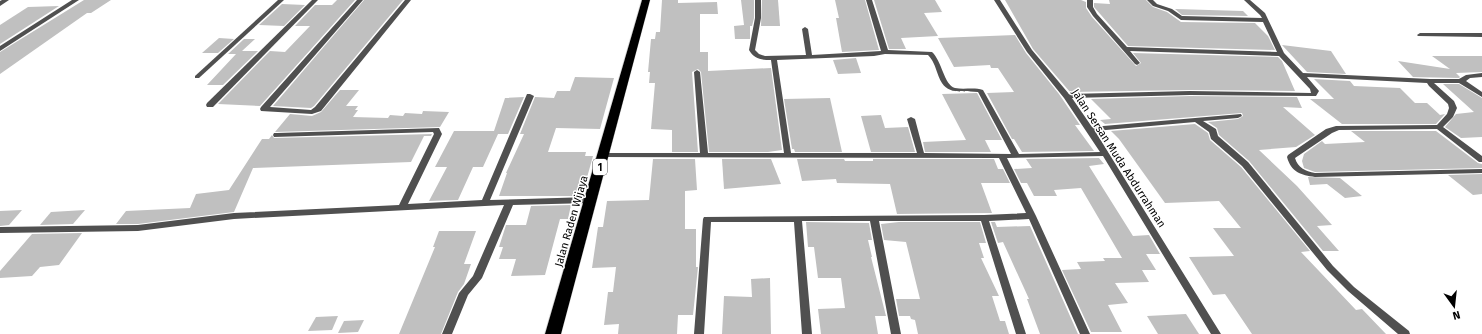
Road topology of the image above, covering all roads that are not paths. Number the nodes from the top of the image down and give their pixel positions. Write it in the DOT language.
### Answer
graph roads {
  1 [pos="6,0"];
  2 [pos="76,0"];
  3 [pos="281,0"];
  4 [pos="315,0"];
  5 [pos="360,0"];
  6 [pos="408,0"];
  7 [pos="646,0"];
  8 [pos="758,0"];
  9 [pos="869,0"];
  10 [pos="997,0"];
  11 [pos="1090,0"];
  12 [pos="1150,0"];
  13 [pos="1247,0"];
  14 [pos="0,4"];
  15 [pos="1266,20"];
  16 [pos="805,30"];
  17 [pos="1420,35"];
  18 [pos="1482,35"];
  19 [pos="0,49"];
  20 [pos="1125,49"];
  21 [pos="885,52"];
  22 [pos="1281,54"];
  23 [pos="809,56"];
  24 [pos="776,58"];
  25 [pos="1136,63"];
  26 [pos="697,72"];
  27 [pos="1482,75"];
  28 [pos="197,76"];
  29 [pos="1304,76"];
  30 [pos="1430,81"];
  31 [pos="1461,81"];
  32 [pos="1482,95"];
  33 [pos="530,96"];
  34 [pos="1067,96"];
  35 [pos="210,104"];
  36 [pos="1238,116"];
  37 [pos="911,119"];
  38 [pos="1198,121"];
  39 [pos="1439,127"];
  40 [pos="1090,129"];
  41 [pos="277,135"];
  42 [pos="1105,154"];
  43 [pos="604,155"];
  44 [pos="704,155"];
  45 [pos="921,155"];
  46 [pos="788,156"];
  47 [pos="1001,156"];
  48 [pos="1016,156"];
  49 [pos="1482,160"];
  50 [pos="1482,171"];
  51 [pos="590,200"];
  52 [pos="510,202"];
  53 [pos="485,203"];
  54 [pos="402,208"];
  55 [pos="1032,216"];
  56 [pos="874,218"];
  57 [pos="984,218"];
  58 [pos="798,220"];
  59 [pos="0,230"];
  60 [pos="447,334"];
  61 [pos="553,334"];
  62 [pos="699,334"];
  63 [pos="807,334"];
  64 [pos="896,334"];
  65 [pos="1021,334"];
  66 [pos="1085,334"];
  67 [pos="1216,334"];
  68 [pos="1405,334"];
  1 -- 14 [label="street"];
  2 -- 19 [label="street"];
  3 -- 28 [label="street"];
  4 -- 35 [label="street"];
  5 -- 6 [label="street"];
  7 -- 43 [label="highway, Jalan Raden Wijaya / 1"];
  8 -- 24 [label="street"];
  9 -- 21 [label="street"];
  10 -- 34 [label="street, Jalan Sersan Muda Abdurrahman"];
  11 -- 20 [label="street"];
  12 -- 15 [label="street"];
  13 -- 15 [label="street"];
  15 -- 22 [label="street"];
  16 -- 23 [label="street"];
  17 -- 18 [label="street"];
  20 -- 22 [label="street"];
  20 -- 25 [label="street"];
  21 -- 23 [label="street"];
  21 -- 48 [label="street"];
  22 -- 29 [label="street"];
  23 -- 24 [label="street"];
  24 -- 46 [label="street"];
  26 -- 44 [label="street"];
  27 -- 31 [label="street"];
  29 -- 30 [label="street"];
  29 -- 34 [label="street"];
  30 -- 31 [label="street"];
  30 -- 39 [label="street"];
  31 -- 32 [label="street"];
  33 -- 53 [label="street"];
  34 -- 40 [label="street, Jalan Sersan Muda Abdurrahman"];
  36 -- 38 [label="street"];
  37 -- 45 [label="street"];
  38 -- 40 [label="street"];
  38 -- 68 [label="street"];
  39 -- 49 [label="street"];
  39 -- 50 [label="street"];
  40 -- 42 [label="street, Jalan Sersan Muda Abdurrahman"];
  41 -- 54 [label="street"];
  42 -- 48 [label="street"];
  42 -- 67 [label="street, Jalan Sersan Muda Abdurrahman"];
  43 -- 44 [label="street"];
  43 -- 51 [label="highway, Jalan Raden Wijaya / 1"];
  44 -- 46 [label="street"];
  45 -- 46 [label="street"];
  45 -- 47 [label="street"];
  47 -- 48 [label="street"];
  47 -- 55 [label="street"];
  51 -- 52 [label="street"];
  51 -- 61 [label="highway, Jalan Raden Wijaya / 1"];
  52 -- 53 [label="street"];
  52 -- 60 [label="street"];
  53 -- 54 [label="street"];
  54 -- 59 [label="street"];
  55 -- 57 [label="street"];
  55 -- 66 [label="street"];
  56 -- 57 [label="street"];
  56 -- 58 [label="street"];
  56 -- 64 [label="street"];
  57 -- 65 [label="street"];
  58 -- 62 [label="street"];
  58 -- 63 [label="street"];
}
